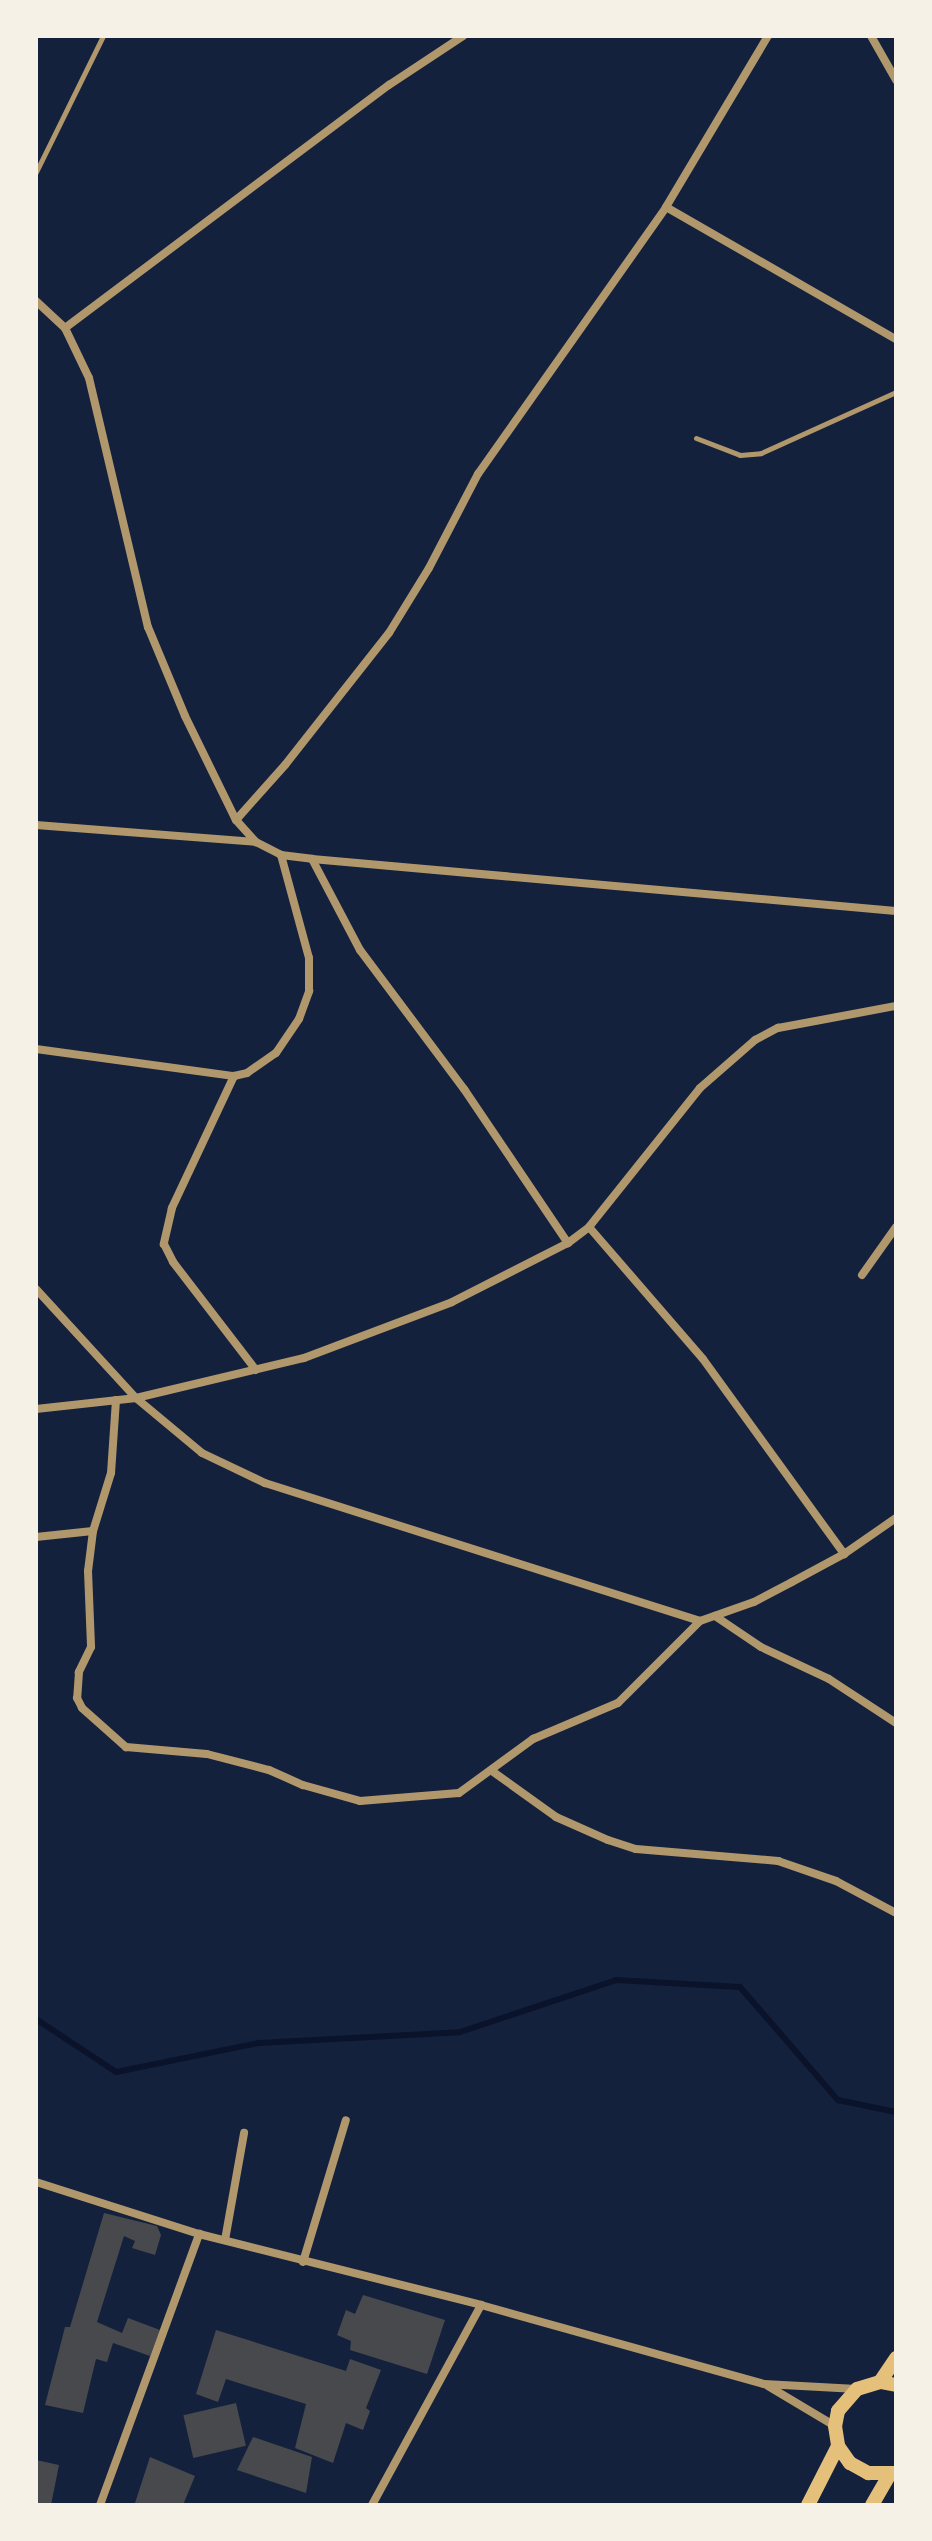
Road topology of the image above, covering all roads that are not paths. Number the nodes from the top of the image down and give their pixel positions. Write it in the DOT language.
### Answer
graph roads {
  1 [pos="103,36"];
  2 [pos="463,36"];
  3 [pos="768,36"];
  4 [pos="871,36"];
  5 [pos="896,80"];
  6 [pos="36,172"];
  7 [pos="666,207"];
  8 [pos="36,301"];
  9 [pos="65,328"];
  10 [pos="896,339"];
  11 [pos="896,392"];
  12 [pos="696,438"];
  13 [pos="236,820"];
  14 [pos="36,825"];
  15 [pos="256,842"];
  16 [pos="281,855"];
  17 [pos="312,859"];
  18 [pos="896,911"];
  19 [pos="896,1006"];
  20 [pos="36,1049"];
  21 [pos="234,1076"];
  22 [pos="589,1227"];
  23 [pos="896,1227"];
  24 [pos="568,1243"];
  25 [pos="862,1275"];
  26 [pos="36,1289"];
  27 [pos="256,1370"];
  28 [pos="136,1398"];
  29 [pos="116,1400"];
  30 [pos="36,1409"];
  31 [pos="896,1518"];
  32 [pos="93,1531"];
  33 [pos="36,1537"];
  34 [pos="844,1554"];
  35 [pos="715,1616"];
  36 [pos="700,1621"];
  37 [pos="896,1723"];
  38 [pos="492,1771"];
  39 [pos="896,1913"];
  40 [pos="346,2120"];
  41 [pos="244,2133"];
  42 [pos="36,2182"];
  43 [pos="199,2234"];
  44 [pos="225,2240"];
  45 [pos="303,2262"];
  46 [pos="481,2305"];
  47 [pos="896,2358"];
  48 [pos="880,2382"];
  49 [pos="764,2384"];
  50 [pos="896,2385"];
  51 [pos="857,2389"];
  52 [pos="835,2426"];
  53 [pos="838,2446"];
  54 [pos="892,2474"];
  55 [pos="100,2505"];
  56 [pos="372,2505"];
  57 [pos="808,2505"];
  58 [pos="872,2505"];
  1 -- 6 [label="lane"];
  2 -- 9 [label="street"];
  3 -- 7 [label="street"];
  4 -- 5 [label="street"];
  7 -- 10 [label="street"];
  7 -- 13 [label="street"];
  8 -- 9 [label="street"];
  9 -- 13 [label="street"];
  11 -- 12 [label="lane"];
  13 -- 15 [label="street"];
  14 -- 15 [label="street"];
  15 -- 16 [label="street"];
  16 -- 17 [label="street"];
  16 -- 21 [label="street"];
  17 -- 18 [label="street"];
  17 -- 24 [label="street"];
  19 -- 22 [label="street"];
  20 -- 21 [label="street"];
  21 -- 27 [label="street"];
  22 -- 24 [label="street"];
  22 -- 34 [label="street"];
  23 -- 25 [label="street"];
  24 -- 27 [label="street"];
  26 -- 28 [label="street"];
  27 -- 28 [label="street"];
  28 -- 29 [label="street"];
  28 -- 36 [label="street"];
  29 -- 30 [label="street"];
  29 -- 32 [label="street"];
  31 -- 34 [label="street"];
  32 -- 33 [label="street"];
  32 -- 38 [label="street"];
  34 -- 35 [label="street"];
  35 -- 36 [label="street"];
  35 -- 37 [label="street"];
  36 -- 38 [label="street"];
  38 -- 39 [label="street"];
  40 -- 45 [label="street"];
  41 -- 44 [label="street"];
  42 -- 43 [label="street"];
  43 -- 44 [label="street"];
  43 -- 55 [label="street"];
  44 -- 45 [label="street"];
  45 -- 46 [label="street"];
  46 -- 49 [label="street"];
  46 -- 56 [label="street"];
  47 -- 48 [label="main road"];
  48 -- 50 [label="main road"];
  48 -- 51 [label="main road"];
  49 -- 51 [label="street"];
  49 -- 52 [label="street"];
  51 -- 52 [label="main road"];
  52 -- 53 [label="main road"];
  53 -- 54 [label="main road"];
  53 -- 57 [label="main road"];
  54 -- 58 [label="main road"];
}
